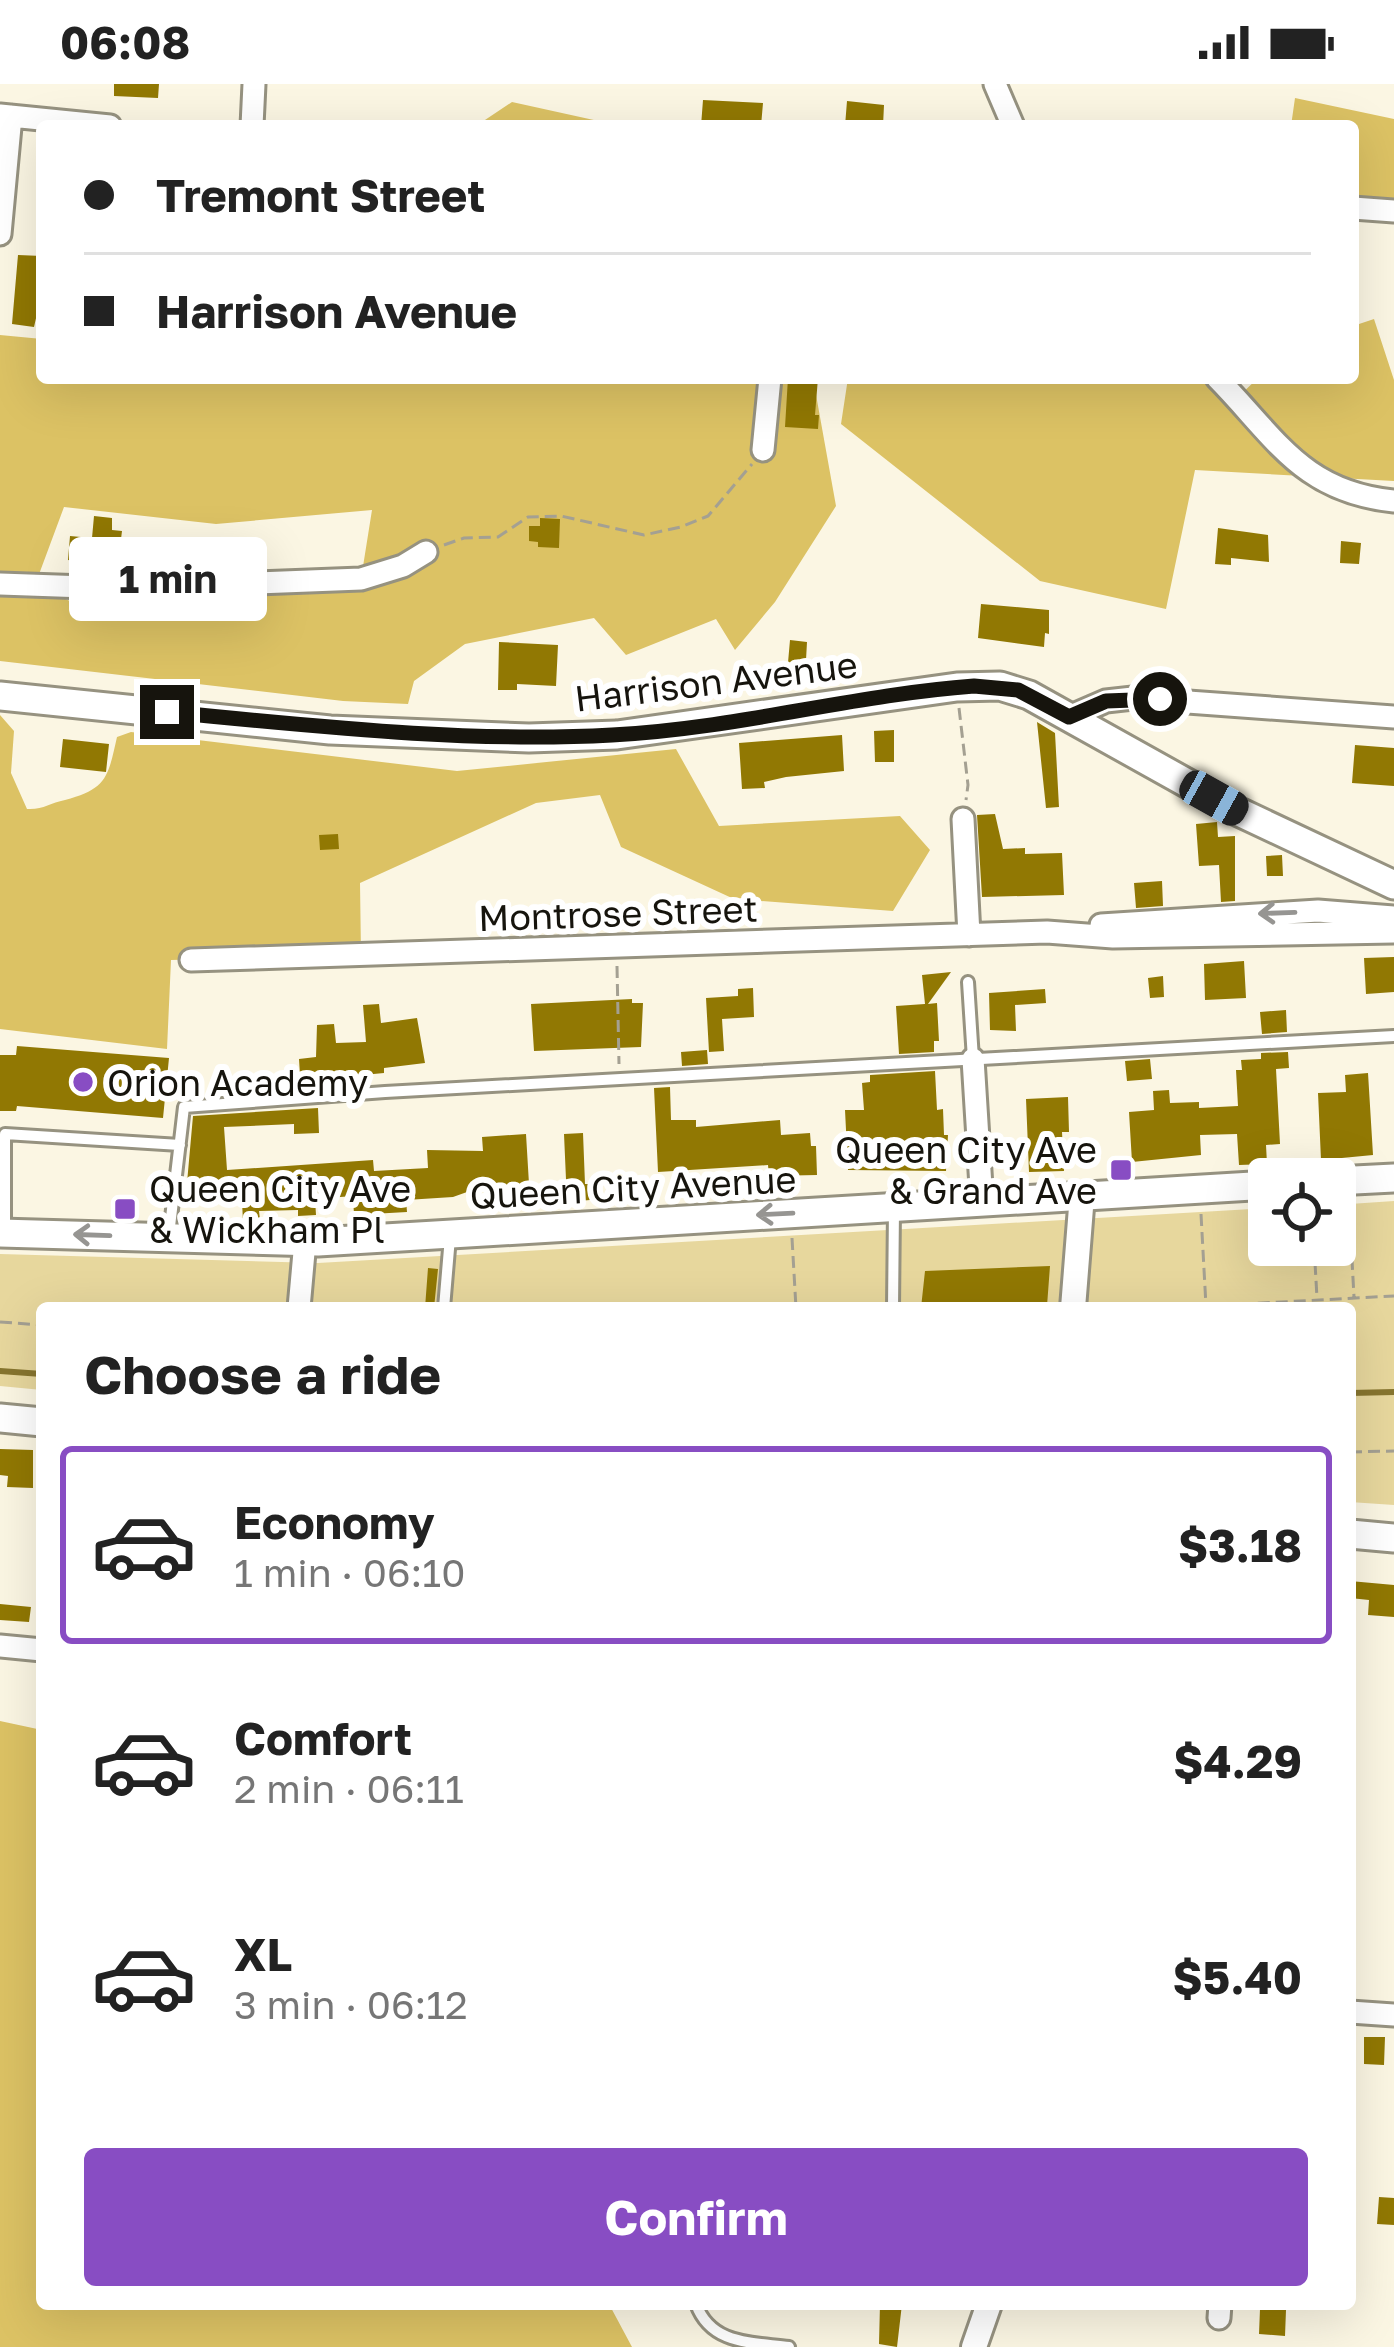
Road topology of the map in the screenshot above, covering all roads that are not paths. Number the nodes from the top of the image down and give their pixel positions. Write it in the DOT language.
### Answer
graph roads {
  1 [pos="254,84"];
  2 [pos="995,84"];
  3 [pos="5,116"];
  4 [pos="47,120"];
  5 [pos="252,120"];
  6 [pos="1010,120"];
  7 [pos="1359,208"];
  8 [pos="1394,211"];
  9 [pos="0,234"];
  10 [pos="769,384"];
  11 [pos="1222,384"];
  12 [pos="763,450"];
  13 [pos="1394,501"];
  14 [pos="426,552"];
  15 [pos="0,584"];
  16 [pos="0,696"];
  17 [pos="1069,717"];
  18 [pos="1394,717"];
  19 [pos="963,819"];
  20 [pos="1394,885"];
  21 [pos="1394,917"];
  22 [pos="1047,932"];
  23 [pos="1394,932"];
  24 [pos="969,935"];
  25 [pos="191,960"];
  26 [pos="968,982"];
  27 [pos="1394,1036"];
  28 [pos="973,1058"];
  29 [pos="180,1145"];
  30 [pos="3,1174"];
  31 [pos="1394,1178"];
  32 [pos="1248,1186"];
  33 [pos="1356,1188"];
  34 [pos="1082,1195"];
  35 [pos="982,1203"];
  36 [pos="894,1207"];
  37 [pos="3,1233"];
  38 [pos="450,1234"];
  39 [pos="169,1238"];
  40 [pos="305,1241"];
  41 [pos="300,1302"];
  42 [pos="444,1302"];
  43 [pos="893,1302"];
  44 [pos="1073,1302"];
  45 [pos="0,1418"];
  46 [pos="36,1421"];
  47 [pos="1356,1535"];
  48 [pos="1394,1538"];
  49 [pos="0,1646"];
  50 [pos="36,1649"];
  51 [pos="1356,2012"];
  52 [pos="1394,2015"];
  53 [pos="699,2310"];
  54 [pos="987,2310"];
  55 [pos="789,2347"];
  56 [pos="974,2347"];
  1 -- 5 [label="street"];
  2 -- 6 [label="street"];
  3 -- 4 [label="street"];
  3 -- 9 [label="street"];
  7 -- 8 [label="street"];
  10 -- 12 [label="street"];
  11 -- 13 [label="street"];
  14 -- 15 [label="street"];
  16 -- 17 [label="main road, Harrison Avenue"];
  17 -- 18 [label="street"];
  17 -- 20 [label="main road, Harrison Avenue"];
  19 -- 24 [label="street"];
  21 -- 22 [label="street, Montrose Street, one-way"];
  22 -- 23 [label="street, Montrose Street"];
  22 -- 24 [label="street, Montrose Street"];
  24 -- 25 [label="street, Montrose Street"];
  26 -- 28 [label="lane"];
  27 -- 28 [label="lane"];
  28 -- 29 [label="lane"];
  28 -- 35 [label="street"];
  29 -- 30 [label="lane"];
  29 -- 39 [label="lane"];
  30 -- 37 [label="lane"];
  31 -- 33 [label="main road"];
  32 -- 34 [label="main road, Queen City Avenue"];
  34 -- 35 [label="main road, Queen City Avenue"];
  34 -- 44 [label="street"];
  35 -- 36 [label="main road, Queen City Avenue"];
  36 -- 38 [label="main road, Queen City Avenue, one-way"];
  36 -- 43 [label="lane"];
  39 -- 37 [label="main road, Queen City Avenue, one-way"];
  38 -- 40 [label="main road, Queen City Avenue"];
  38 -- 42 [label="lane"];
  39 -- 40 [label="main road, Queen City Avenue"];
  40 -- 41 [label="street"];
  45 -- 46 [label="main road"];
  47 -- 48 [label="main road"];
  49 -- 50 [label="street"];
  51 -- 52 [label="street"];
  53 -- 55 [label="lane"];
  54 -- 56 [label="street"];
}
